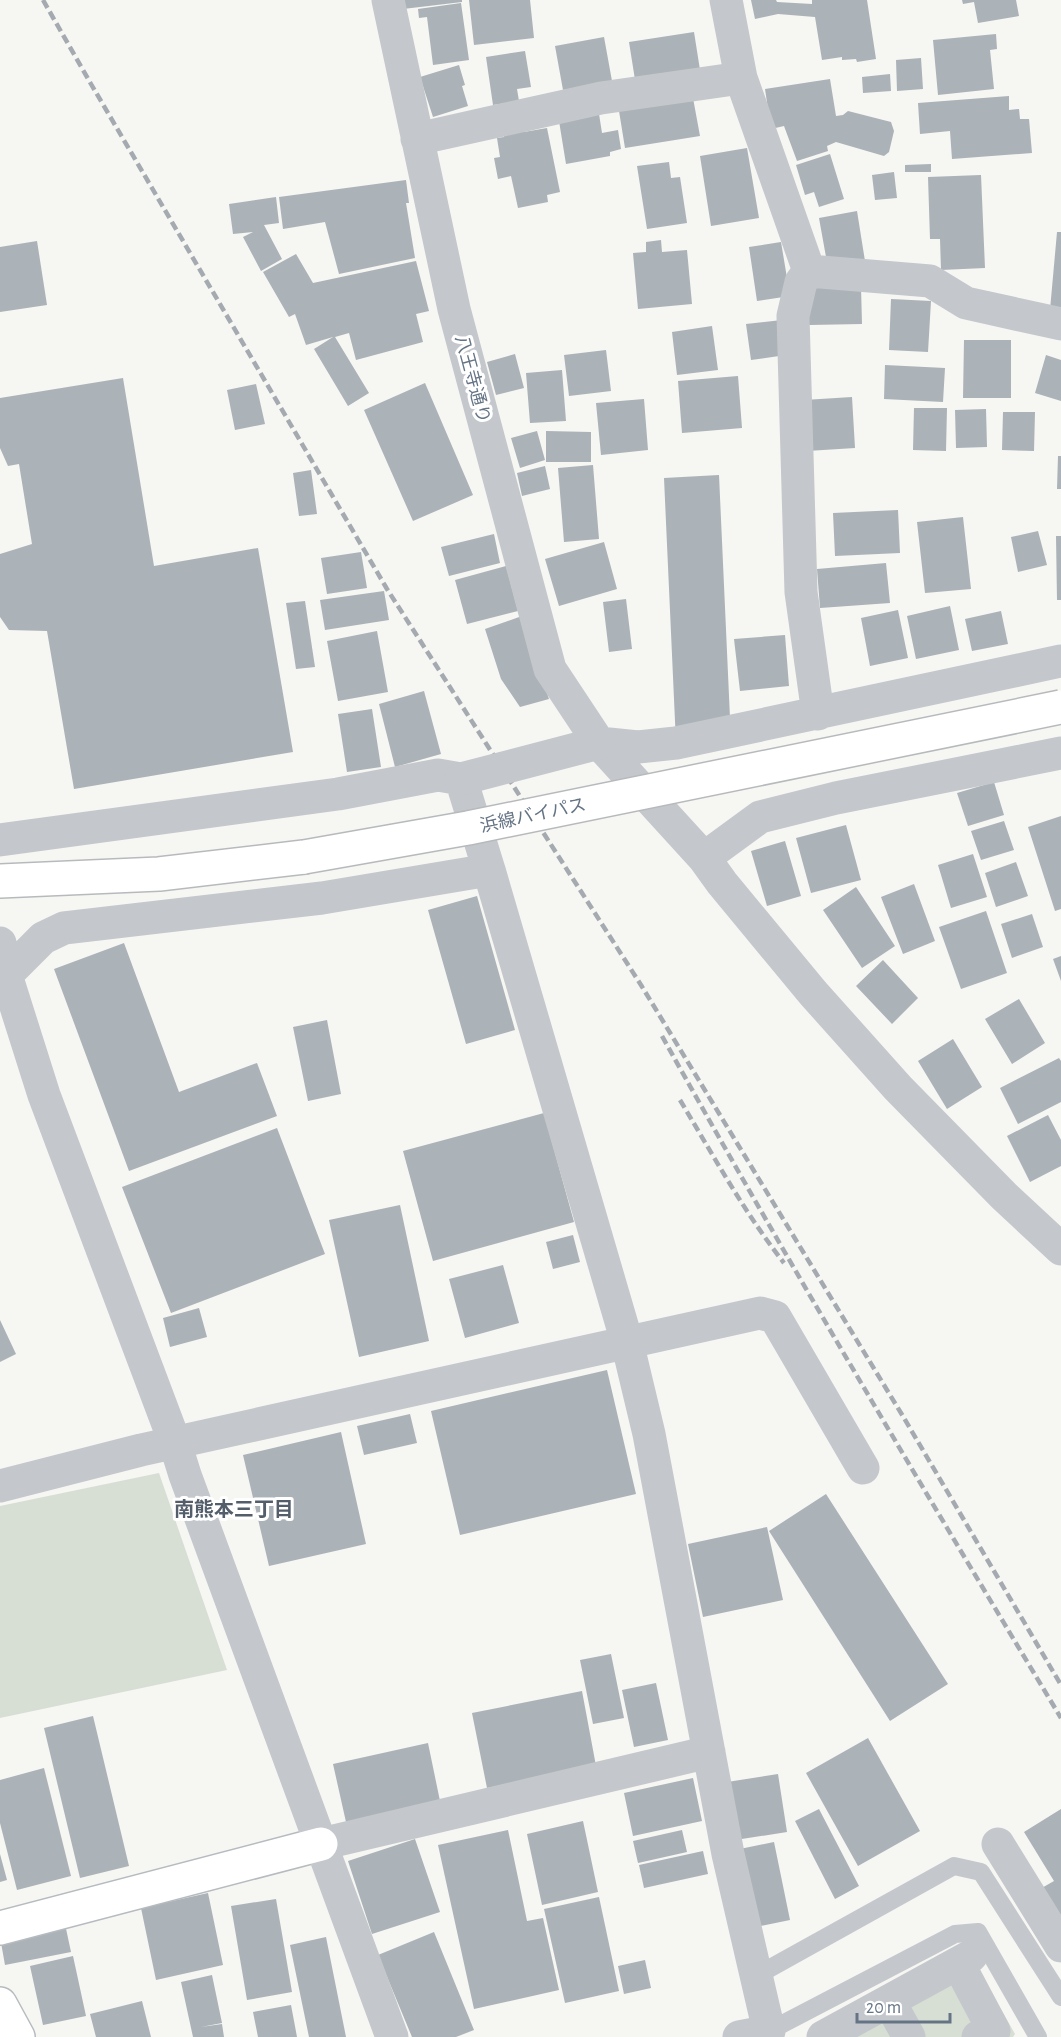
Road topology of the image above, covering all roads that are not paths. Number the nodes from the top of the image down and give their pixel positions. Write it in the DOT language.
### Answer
graph roads {
  1 [pos="388,0"];
  2 [pos="726,0"];
  3 [pos="741,78"];
  4 [pos="417,139"];
  5 [pos="809,271"];
  6 [pos="1061,324"];
  7 [pos="1061,661"];
  8 [pos="1061,707"];
  9 [pos="818,714"];
  10 [pos="599,743"];
  11 [pos="1061,753"];
  12 [pos="461,779"];
  13 [pos="0,840"];
  14 [pos="704,858"];
  15 [pos="489,870"];
  16 [pos="0,881"];
  17 [pos="0,943"];
  18 [pos="6,975"];
  19 [pos="1061,1249"];
  20 [pos="627,1342"];
  21 [pos="175,1443"];
  22 [pos="863,1468"];
  23 [pos="0,1486"];
  24 [pos="709,1752"];
  25 [pos="321,1844"];
  26 [pos="998,1844"];
  27 [pos="1051,1906"];
  28 [pos="0,1928"];
  29 [pos="1061,1946"];
  30 [pos="756,1976"];
  31 [pos="1061,1997"];
  32 [pos="890,2001"];
  33 [pos="0,2004"];
  34 [pos="762,2035"];
  35 [pos="835,2035"];
  36 [pos="18,2037"];
  37 [pos="392,2037"];
  38 [pos="909,2037"];
  39 [pos="978,2037"];
  40 [pos="1038,2037"];
  1 -- 4 [label="street, 八王寺通り"];
  2 -- 3 [label="street"];
  3 -- 4 [label="street"];
  3 -- 5 [label="street"];
  4 -- 10 [label="street, 八王寺通り"];
  5 -- 6 [label="street"];
  5 -- 9 [label="street"];
  7 -- 9 [label="street"];
  8 -- 16 [label="main road, 浜線バイパス, bridge"];
  9 -- 10 [label="street"];
  10 -- 12 [label="street, bridge"];
  10 -- 14 [label="street, 八王寺通り"];
  11 -- 14 [label="street"];
  12 -- 13 [label="street"];
  12 -- 15 [label="street"];
  14 -- 19 [label="street, 八王寺通り"];
  15 -- 18 [label="street"];
  15 -- 20 [label="street"];
  17 -- 18 [label="street"];
  18 -- 21 [label="street"];
  20 -- 21 [label="street"];
  20 -- 22 [label="street"];
  20 -- 24 [label="street"];
  21 -- 23 [label="street"];
  21 -- 25 [label="street"];
  24 -- 25 [label="street"];
  24 -- 30 [label="street"];
  25 -- 28 [label="main road"];
  25 -- 37 [label="street"];
  26 -- 27 [label="street"];
  27 -- 29 [label="street"];
  30 -- 31 [label="lane"];
  30 -- 34 [label="street"];
  32 -- 35 [label="street"];
  32 -- 38 [label="street"];
  32 -- 39 [label="street"];
  33 -- 36 [label="main road"];
  34 -- 40 [label="lane"];
}
